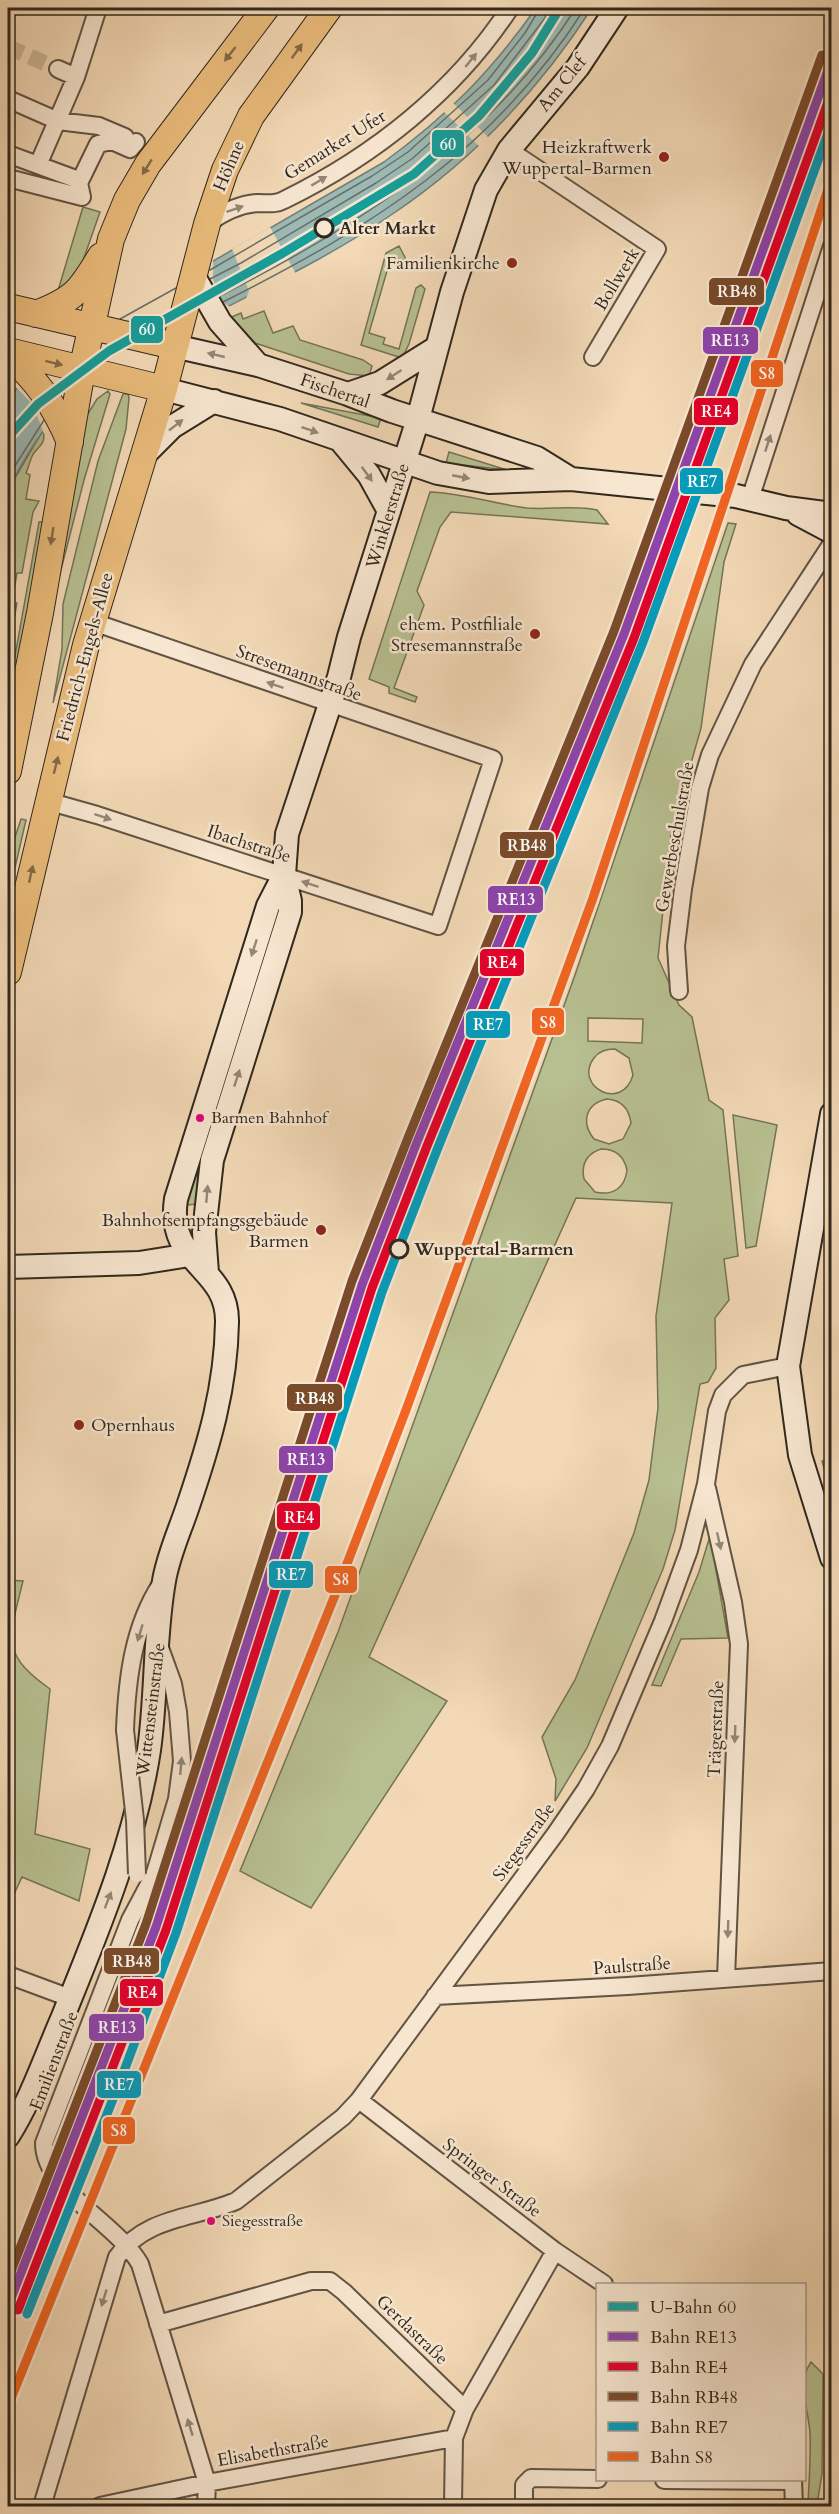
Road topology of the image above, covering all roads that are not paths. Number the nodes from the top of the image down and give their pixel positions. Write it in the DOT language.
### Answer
graph roads {
  1 [pos="98,8"];
  2 [pos="266,8"];
  3 [pos="329,8"];
  4 [pos="510,8"];
  5 [pos="617,8"];
  6 [pos="58,69"];
  7 [pos="76,77"];
  8 [pos="8,99"];
  9 [pos="58,121"];
  10 [pos="8,154"];
  11 [pos="506,154"];
  12 [pos="38,165"];
  13 [pos="80,170"];
  14 [pos="8,178"];
  15 [pos="207,224"];
  16 [pos="111,239"];
  17 [pos="831,246"];
  18 [pos="193,275"];
  19 [pos="8,307"];
  20 [pos="36,314"];
  21 [pos="91,326"];
  22 [pos="174,346"];
  23 [pos="436,348"];
  24 [pos="15,357"];
  25 [pos="593,357"];
  26 [pos="258,365"];
  27 [pos="82,370"];
  28 [pos="164,389"];
  29 [pos="348,394"];
  30 [pos="214,401"];
  31 [pos="418,419"];
  32 [pos="69,426"];
  33 [pos="340,440"];
  34 [pos="144,455"];
  35 [pos="405,462"];
  36 [pos="571,479"];
  37 [pos="743,498"];
  38 [pos="786,508"];
  39 [pos="389,511"];
  40 [pos="831,514"];
  41 [pos="831,532"];
  42 [pos="831,543"];
  43 [pos="93,622"];
  44 [pos="330,704"];
  45 [pos="8,771"];
  46 [pos="47,801"];
  47 [pos="284,875"];
  48 [pos="438,926"];
  49 [pos="8,972"];
  50 [pos="679,991"];
  51 [pos="831,1114"];
  52 [pos="200,1260"];
  53 [pos="8,1267"];
  54 [pos="788,1366"];
  55 [pos="706,1484"];
  56 [pos="831,1558"];
  57 [pos="164,1580"];
  58 [pos="159,1644"];
  59 [pos="130,1920"];
  60 [pos="831,1971"];
  61 [pos="8,1975"];
  62 [pos="726,1978"];
  63 [pos="435,1996"];
  64 [pos="70,1998"];
  65 [pos="359,2100"];
  66 [pos="8,2136"];
  67 [pos="127,2244"];
  68 [pos="555,2252"];
  69 [pos="602,2283"];
  70 [pos="158,2324"];
  71 [pos="465,2409"];
  72 [pos="454,2438"];
  73 [pos="596,2479"];
  74 [pos="793,2481"];
  75 [pos="207,2483"];
  76 [pos="42,2506"];
  77 [pos="100,2506"];
  78 [pos="206,2506"];
  79 [pos="453,2506"];
  80 [pos="524,2506"];
  81 [pos="795,2506"];
  1 -- 7 [label="street"];
  2 -- 16 [label="main road, one-way"];
  15 -- 3 [label="main road, Höhne, one-way"];
  15 -- 4 [label="street, Gemarker Ufer, one-way"];
  5 -- 11 [label="main road, Am Clef"];
  6 -- 7 [label="street"];
  7 -- 9 [label="street"];
  8 -- 9 [label="street"];
  9 -- 12 [label="street"];
  9 -- 13 [label="street"];
  10 -- 12 [label="street"];
  11 -- 23 [label="main road, Winklerstraße"];
  11 -- 25 [label="street, Bollwerk"];
  12 -- 13 [label="street"];
  13 -- 14 [label="street"];
  15 -- 18 [label="main road, Höhne"];
  16 -- 20 [label="main road"];
  16 -- 21 [label="main road"];
  37 -- 17 [label="street, one-way"];
  18 -- 22 [label="main road, Höhne"];
  18 -- 26 [label="main road"];
  19 -- 20 [label="main road, Fischertal"];
  20 -- 21 [label="main road, Fischertal"];
  21 -- 22 [label="main road, Fischertal"];
  21 -- 27 [label="main road"];
  26 -- 22 [label="main road, Fischertal, one-way"];
  22 -- 28 [label="main road, Friedrich-Engels-Allee"];
  23 -- 29 [label="main road, one-way"];
  23 -- 31 [label="main road, Winklerstraße"];
  24 -- 27 [label="main road, Fischertal, one-way"];
  24 -- 32 [label="main road"];
  26 -- 29 [label="main road, Fischertal"];
  27 -- 28 [label="main road, Fischertal"];
  27 -- 32 [label="main road"];
  28 -- 30 [label="main road, Fischertal"];
  28 -- 34 [label="main road, Friedrich-Engels-Allee"];
  29 -- 31 [label="main road, Fischertal"];
  30 -- 33 [label="main road, Fischertal, one-way"];
  34 -- 30 [label="main road, one-way"];
  31 -- 35 [label="main road, Winklerstraße"];
  31 -- 36 [label="main road, Fischertal"];
  32 -- 45 [label="main road, one-way"];
  33 -- 35 [label="main road, Fischertal"];
  33 -- 39 [label="main road, one-way"];
  34 -- 43 [label="main road, Friedrich-Engels-Allee"];
  35 -- 36 [label="main road, Fischertal, one-way"];
  35 -- 39 [label="main road, Winklerstraße"];
  36 -- 37 [label="main road, Fischertal"];
  37 -- 38 [label="main road, Fischertal"];
  38 -- 40 [label="main road, Fischertal"];
  38 -- 41 [label="main road, Fischertal"];
  39 -- 44 [label="main road, Winklerstraße"];
  42 -- 50 [label="street, Gewerbeschulstraße"];
  44 -- 43 [label="street, Stresemannstraße, one-way"];
  46 -- 43 [label="main road, Friedrich-Engels-Allee, one-way"];
  44 -- 47 [label="main road, Winklerstraße"];
  44 -- 48 [label="street, Stresemannstraße"];
  46 -- 47 [label="street, Ibachstraße, one-way"];
  49 -- 46 [label="main road, Friedrich-Engels-Allee, one-way"];
  48 -- 47 [label="street, Ibachstraße, one-way"];
  52 -- 47 [label="main road, one-way"];
  47 -- 52 [label="main road, Wittensteinstraße, one-way"];
  51 -- 54 [label="main road"];
  52 -- 53 [label="main road"];
  52 -- 57 [label="main road, Wittensteinstraße"];
  54 -- 55 [label="street, Siegesstraße"];
  54 -- 56 [label="main road"];
  55 -- 62 [label="street, Trägerstraße, one-way"];
  55 -- 63 [label="street, Siegesstraße"];
  57 -- 58 [label="main road, Wittensteinstraße"];
  57 -- 59 [label="street, Emilienstraße, one-way, bridge"];
  59 -- 58 [label="street, Emilienstraße, one-way"];
  64 -- 58 [label="main road, Wittensteinstraße, one-way"];
  59 -- 67 [label="street, Emilienstraße"];
  60 -- 62 [label="street, Paulstraße"];
  61 -- 64 [label="street"];
  62 -- 63 [label="street, Paulstraße"];
  63 -- 65 [label="street, Siegesstraße"];
  64 -- 66 [label="main road, Wittensteinstraße"];
  65 -- 67 [label="street, Siegesstraße"];
  65 -- 68 [label="street, Springer Straße"];
  67 -- 70 [label="street, Emilienstraße"];
  67 -- 76 [label="street, Siegesstraße, one-way"];
  68 -- 69 [label="street, Springer Straße"];
  68 -- 71 [label="street"];
  70 -- 71 [label="street, Gerdastraße"];
  75 -- 70 [label="street, Emilienstraße, one-way"];
  71 -- 72 [label="street"];
  72 -- 75 [label="street, Elisabethstraße"];
  72 -- 79 [label="street"];
  73 -- 80 [label="street"];
  74 -- 81 [label="street"];
  75 -- 77 [label="street, Elisabethstraße"];
  75 -- 78 [label="street, Emilienstraße"];
}
